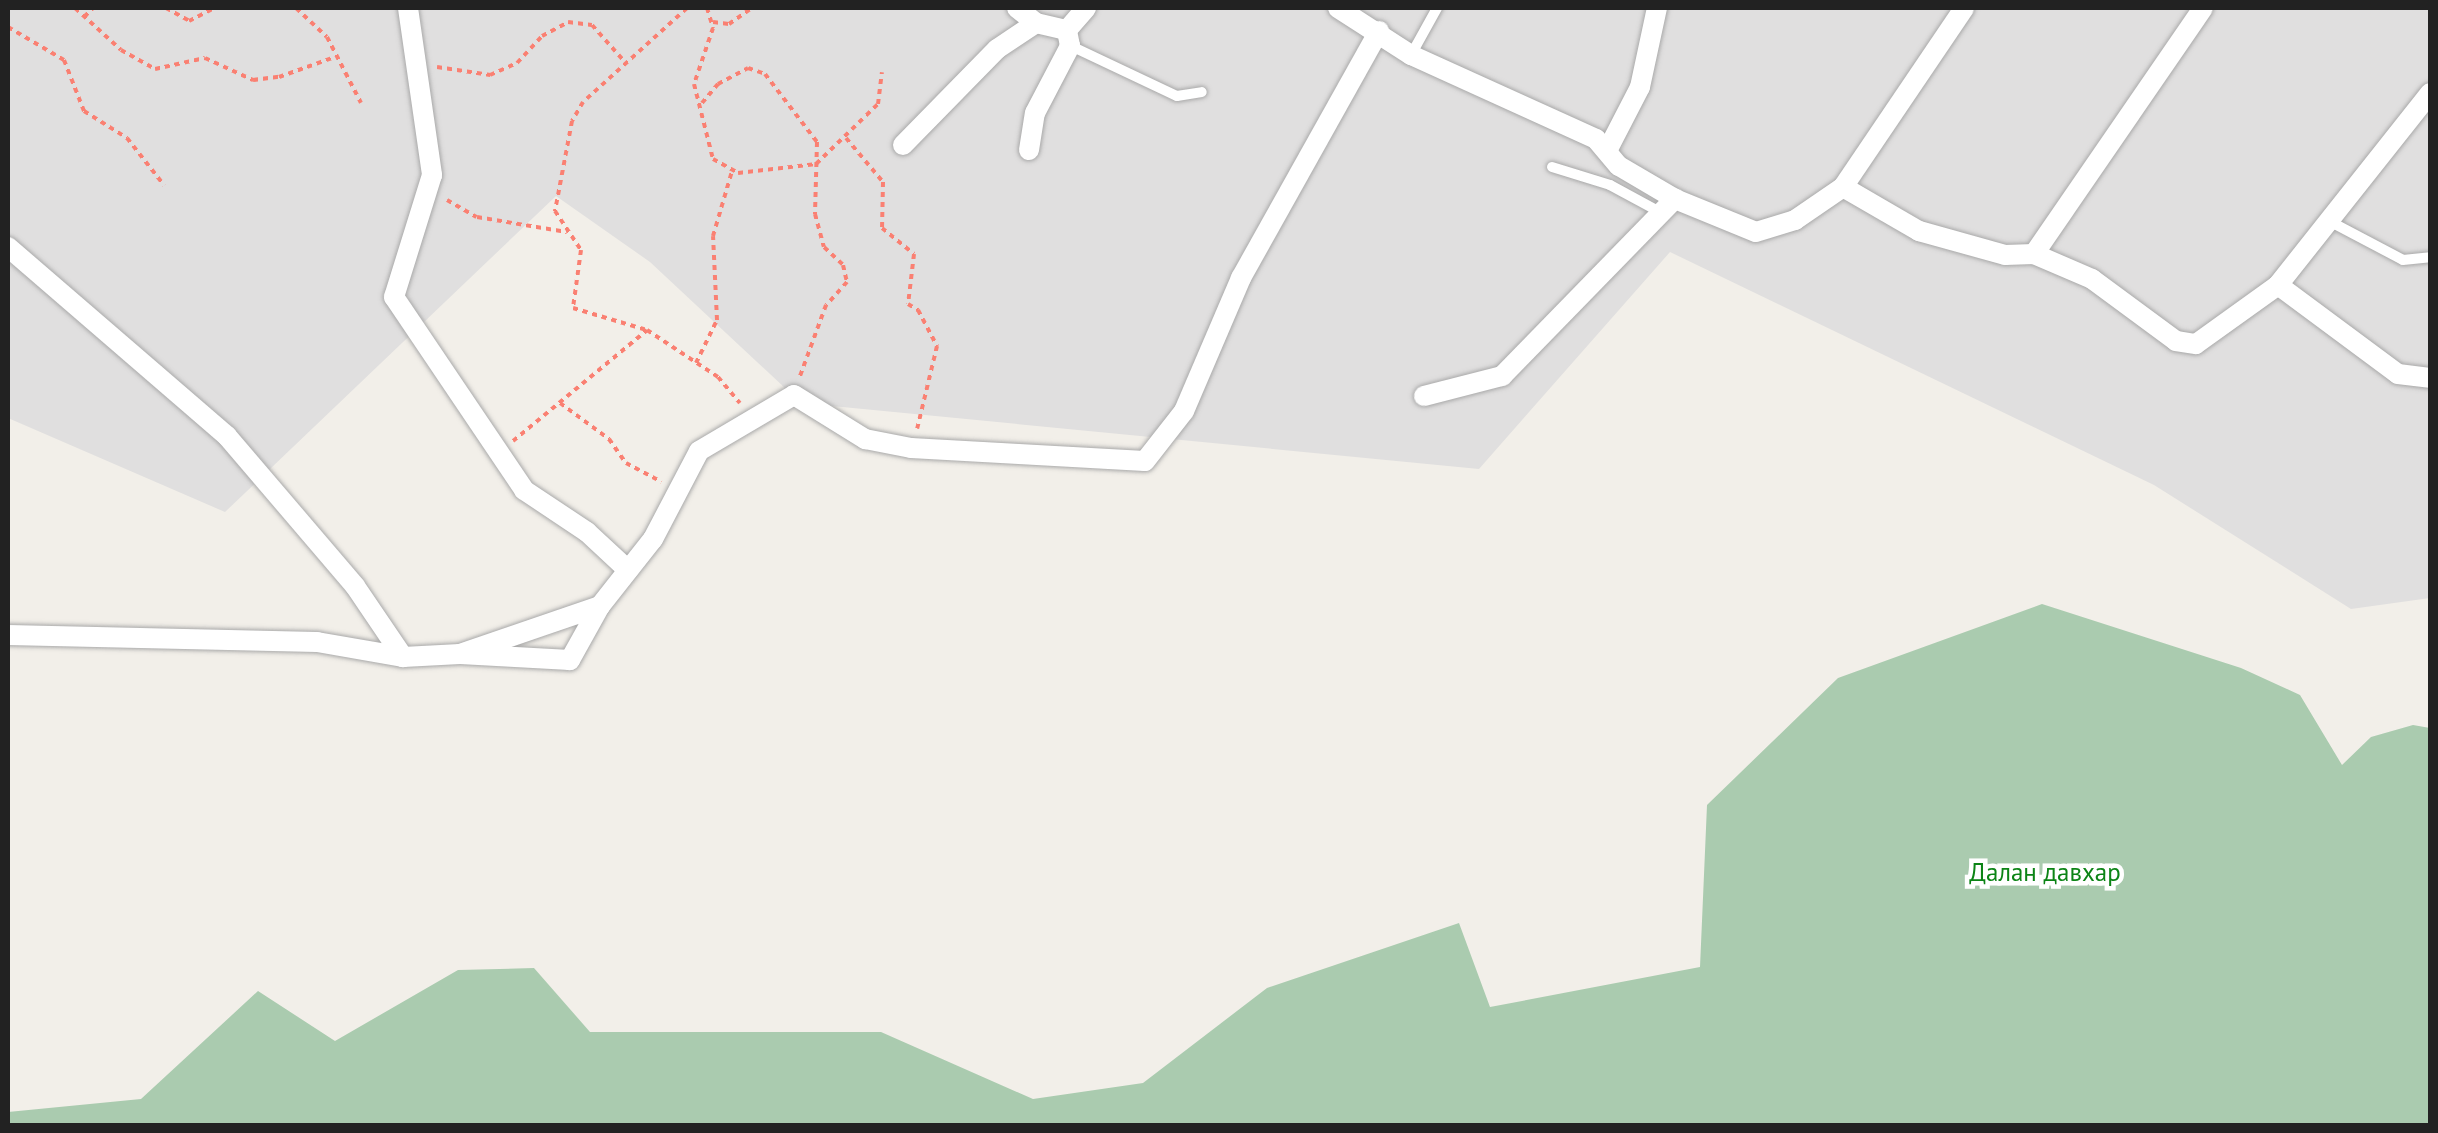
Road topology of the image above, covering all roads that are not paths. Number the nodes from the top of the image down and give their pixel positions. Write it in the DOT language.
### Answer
graph roads {
  1 [pos="408,8"];
  2 [pos="1017,8"];
  3 [pos="1086,8"];
  4 [pos="1338,8"];
  5 [pos="1437,8"];
  6 [pos="1657,8"];
  7 [pos="1964,8"];
  8 [pos="2203,8"];
  9 [pos="1036,23"];
  10 [pos="1379,32"];
  11 [pos="1068,38"];
  12 [pos="1411,55"];
  13 [pos="1202,92"];
  14 [pos="2430,92"];
  15 [pos="902,146"];
  16 [pos="1029,150"];
  17 [pos="1607,151"];
  18 [pos="1552,167"];
  19 [pos="1843,187"];
  20 [pos="1668,206"];
  21 [pos="2330,222"];
  22 [pos="8,247"];
  23 [pos="2034,254"];
  24 [pos="2430,258"];
  25 [pos="2278,285"];
  26 [pos="2428,381"];
  27 [pos="1424,396"];
  28 [pos="628,570"];
  29 [pos="600,606"];
  30 [pos="8,635"];
  31 [pos="460,654"];
  32 [pos="403,657"];
  1 -- 28 [label="street"];
  2 -- 9 [label="street"];
  3 -- 11 [label="street"];
  4 -- 10 [label="street"];
  5 -- 12 [label="lane"];
  6 -- 17 [label="street"];
  7 -- 19 [label="street"];
  8 -- 23 [label="street"];
  9 -- 11 [label="street"];
  9 -- 15 [label="street"];
  10 -- 12 [label="street"];
  10 -- 28 [label="street"];
  11 -- 13 [label="lane"];
  11 -- 16 [label="street"];
  12 -- 17 [label="street"];
  14 -- 21 [label="street"];
  17 -- 20 [label="street"];
  18 -- 20 [label="lane"];
  19 -- 20 [label="street"];
  19 -- 23 [label="street"];
  20 -- 27 [label="street"];
  21 -- 24 [label="lane"];
  21 -- 25 [label="street"];
  22 -- 32 [label="street"];
  23 -- 25 [label="street"];
  25 -- 26 [label="street"];
  28 -- 29 [label="street"];
  29 -- 31 [label="street"];
  29 -- 31 [label="street"];
  30 -- 32 [label="street"];
  31 -- 32 [label="street"];
}
